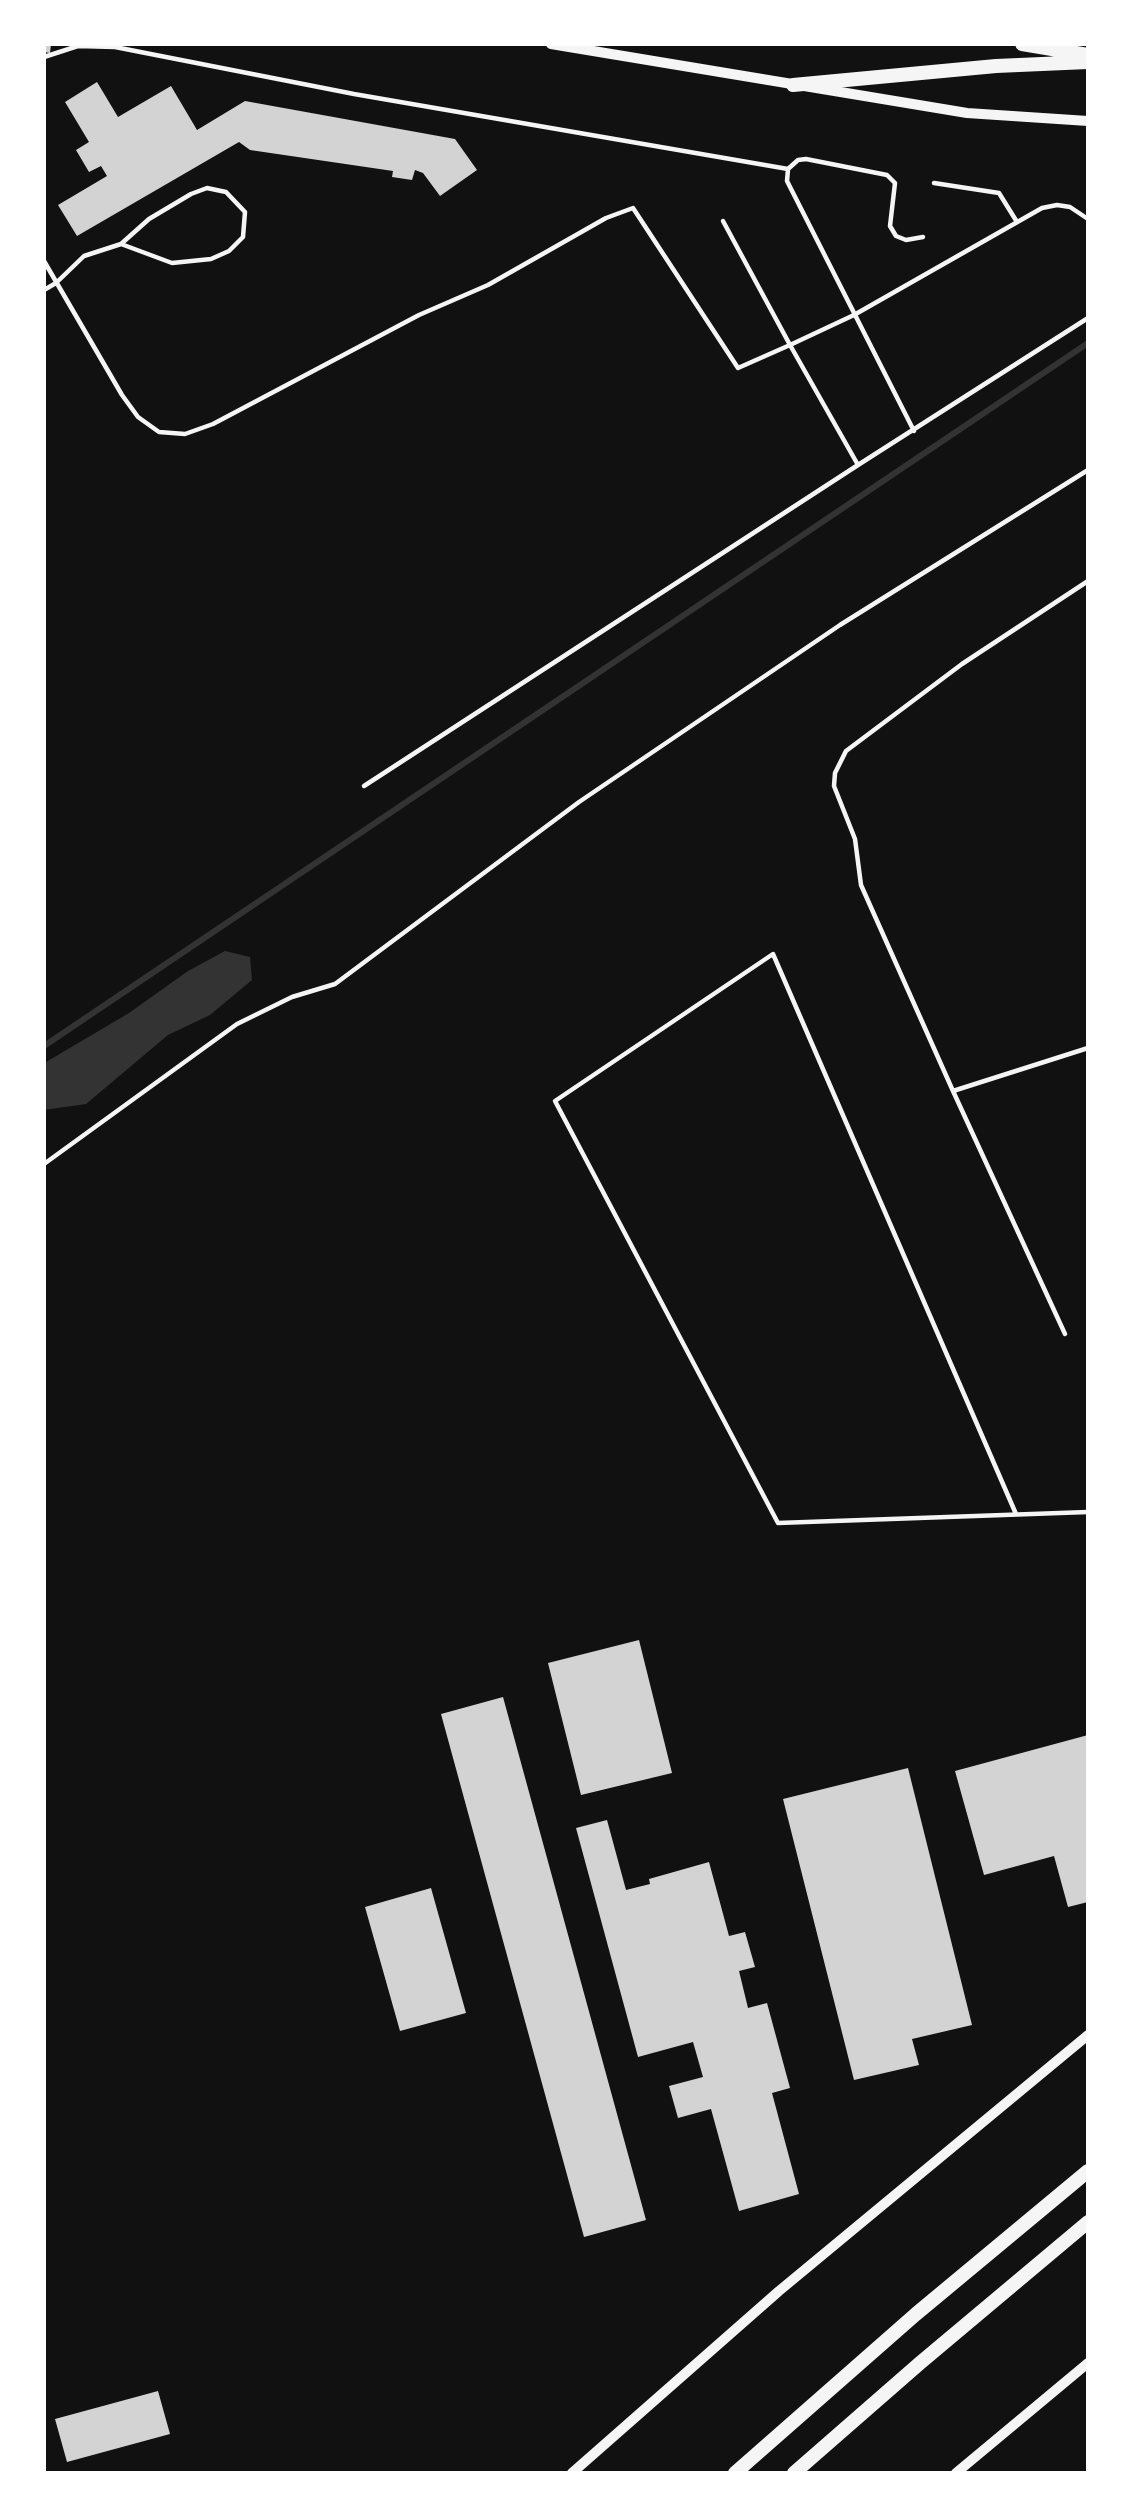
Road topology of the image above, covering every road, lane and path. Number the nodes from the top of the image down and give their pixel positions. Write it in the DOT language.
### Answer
graph roads {
  1 [pos="557,44"];
  2 [pos="1022,44"];
  3 [pos="607,48"];
  4 [pos="1088,55"];
  5 [pos="44,57"];
  6 [pos="1088,62"];
  7 [pos="793,85"];
  8 [pos="1088,121"];
  9 [pos="788,169"];
  10 [pos="934,183"];
  11 [pos="1088,219"];
  12 [pos="723,221"];
  13 [pos="1017,222"];
  14 [pos="923,237"];
  15 [pos="121,244"];
  16 [pos="44,261"];
  17 [pos="57,283"];
  18 [pos="44,290"];
  19 [pos="854,314"];
  20 [pos="1088,318"];
  21 [pos="790,345"];
  22 [pos="914,431"];
  23 [pos="858,465"];
  24 [pos="1088,470"];
  25 [pos="1088,581"];
  26 [pos="364,786"];
  27 [pos="1088,1048"];
  28 [pos="953,1091"];
  29 [pos="44,1164"];
  30 [pos="1065,1334"];
  31 [pos="1088,1512"];
  32 [pos="1016,1514"];
  33 [pos="1088,2035"];
  34 [pos="1088,2171"];
  35 [pos="1088,2222"];
  36 [pos="1088,2363"];
  37 [pos="572,2473"];
  38 [pos="734,2473"];
  39 [pos="794,2473"];
  40 [pos="956,2473"];
  1 -- 3 [label="street"];
  2 -- 4 [label="highway"];
  3 -- 7 [label="street"];
  5 -- 9 [label="lane"];
  6 -- 7 [label="highway"];
  7 -- 8 [label="street"];
  9 -- 14 [label="lane"];
  9 -- 19 [label="lane"];
  10 -- 13 [label="lane"];
  11 -- 13 [label="lane"];
  12 -- 21 [label="lane"];
  13 -- 19 [label="lane"];
  15 -- 15 [label="lane"];
  15 -- 17 [label="lane"];
  16 -- 17 [label="lane"];
  17 -- 18 [label="lane"];
  17 -- 21 [label="lane"];
  19 -- 21 [label="lane"];
  19 -- 22 [label="lane"];
  20 -- 22 [label="lane"];
  21 -- 23 [label="lane"];
  22 -- 23 [label="lane"];
  23 -- 26 [label="lane"];
  24 -- 29 [label="lane"];
  25 -- 28 [label="lane"];
  27 -- 28 [label="lane"];
  28 -- 30 [label="lane"];
  31 -- 32 [label="lane"];
  32 -- 32 [label="lane"];
  33 -- 37 [label="street"];
  34 -- 38 [label="highway"];
  35 -- 39 [label="highway"];
  36 -- 40 [label="street"];
}
